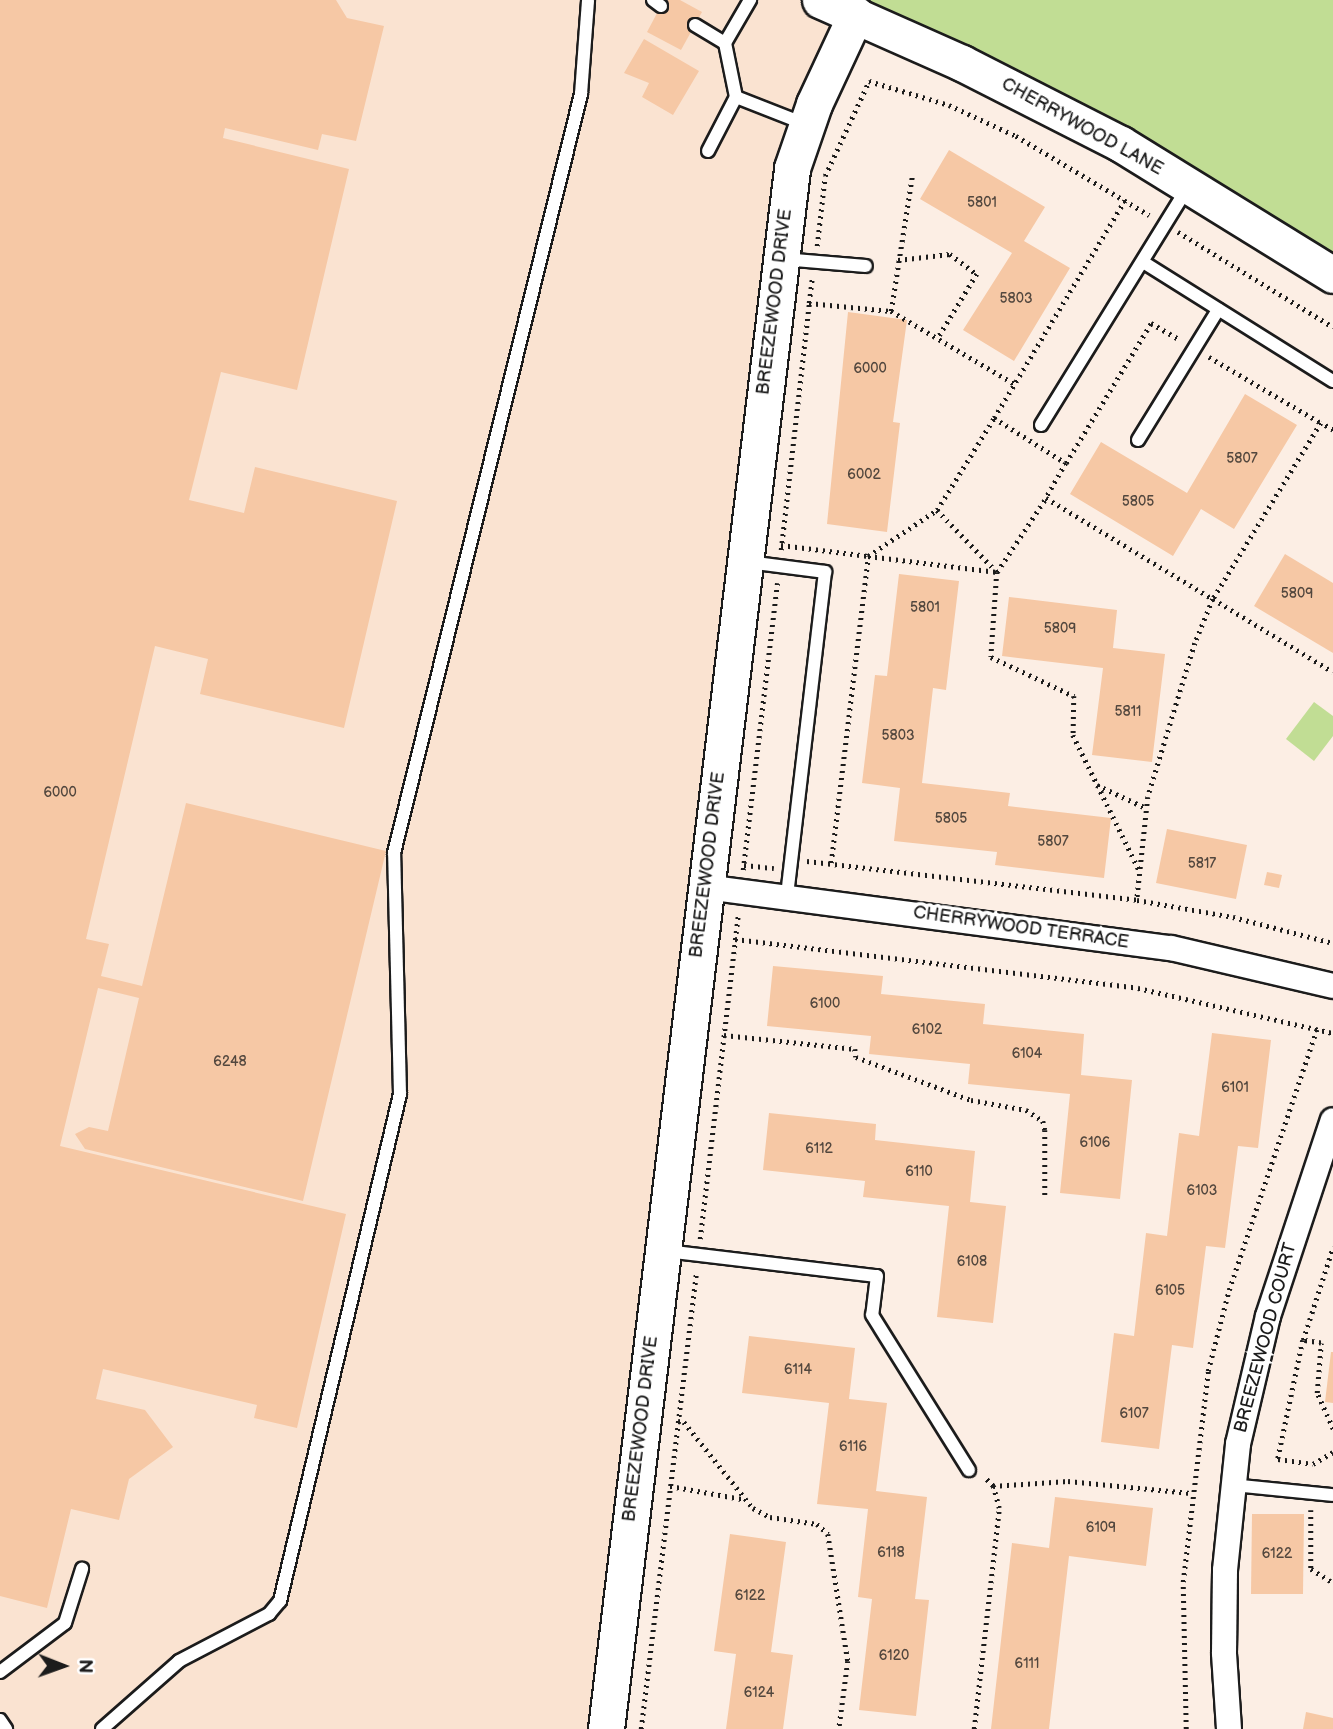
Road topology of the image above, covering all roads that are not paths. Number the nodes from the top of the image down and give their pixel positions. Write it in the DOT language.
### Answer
graph roads {
  1 [pos="588,0"];
  2 [pos="750,0"];
  3 [pos="820,0"];
  4 [pos="856,14"];
  5 [pos="695,25"];
  6 [pos="725,43"];
  7 [pos="737,97"];
  8 [pos="806,124"];
  9 [pos="708,151"];
  10 [pos="1189,186"];
  11 [pos="780,258"];
  12 [pos="1143,262"];
  13 [pos="866,266"];
  14 [pos="1333,275"];
  15 [pos="1218,310"];
  16 [pos="1333,381"];
  17 [pos="1041,425"];
  18 [pos="1138,440"];
  19 [pos="744,561"];
  20 [pos="705,887"];
  21 [pos="787,897"];
  22 [pos="1333,986"];
  23 [pos="1333,1120"];
  24 [pos="662,1251"];
  25 [pos="969,1470"];
  26 [pos="1232,1485"];
  27 [pos="1333,1495"];
  28 [pos="82,1569"];
  29 [pos="0,1672"];
  30 [pos="0,1720"];
  31 [pos="6,1729"];
  32 [pos="102,1729"];
  33 [pos="606,1729"];
  34 [pos="1229,1729"];
  1 -- 32 [label="lane"];
  2 -- 6 [label="lane"];
  3 -- 4 [label="street, CHERRYWOOD LANE"];
  4 -- 8 [label="street, BREEZEWOOD DRIVE"];
  4 -- 10 [label="street, CHERRYWOOD LANE"];
  5 -- 6 [label="lane"];
  6 -- 7 [label="lane"];
  7 -- 8 [label="lane"];
  7 -- 9 [label="lane"];
  8 -- 11 [label="street, BREEZEWOOD DRIVE"];
  10 -- 12 [label="lane"];
  10 -- 14 [label="street, CHERRYWOOD LANE"];
  11 -- 13 [label="lane"];
  11 -- 19 [label="street, BREEZEWOOD DRIVE"];
  12 -- 15 [label="lane"];
  12 -- 17 [label="lane"];
  15 -- 16 [label="lane"];
  15 -- 18 [label="lane"];
  19 -- 20 [label="street, BREEZEWOOD DRIVE"];
  19 -- 21 [label="lane"];
  20 -- 21 [label="street, CHERRYWOOD TERRACE"];
  20 -- 24 [label="street, BREEZEWOOD DRIVE"];
  21 -- 22 [label="street, CHERRYWOOD TERRACE"];
  23 -- 26 [label="street, BREEZEWOOD COURT"];
  24 -- 25 [label="lane"];
  24 -- 33 [label="street, BREEZEWOOD DRIVE"];
  26 -- 27 [label="lane"];
  26 -- 34 [label="street, BREEZEWOOD COURT"];
  28 -- 29 [label="lane"];
  30 -- 31 [label="lane"];
}
